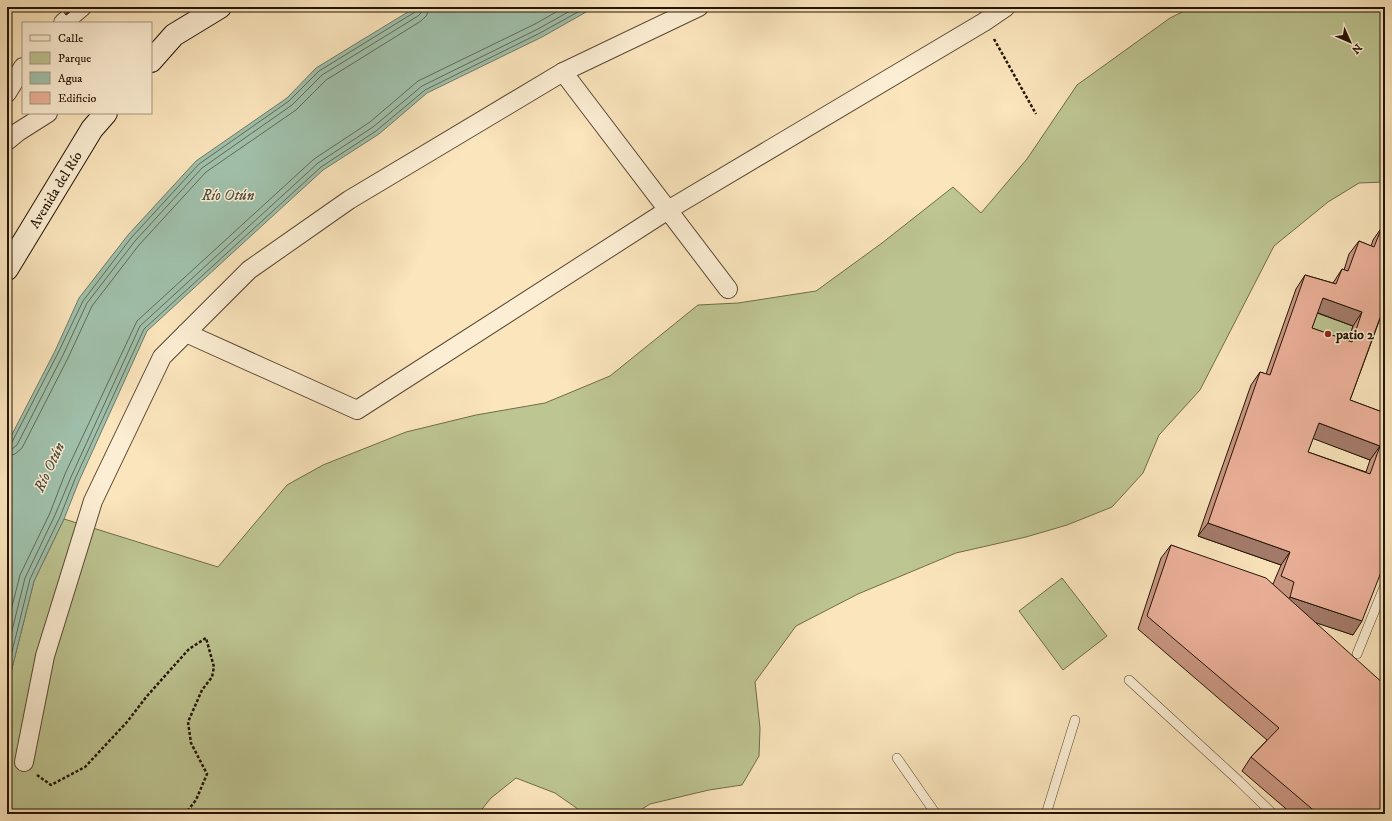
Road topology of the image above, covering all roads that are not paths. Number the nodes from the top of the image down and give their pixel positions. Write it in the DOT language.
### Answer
graph roads {
  1 [pos="82,7"];
  2 [pos="220,7"];
  3 [pos="699,7"];
  4 [pos="1006,7"];
  5 [pos="64,22"];
  6 [pos="174,35"];
  7 [pos="152,48"];
  8 [pos="152,60"];
  9 [pos="22,69"];
  10 [pos="563,72"];
  11 [pos="7,92"];
  12 [pos="46,114"];
  13 [pos="105,114"];
  14 [pos="7,141"];
  15 [pos="668,210"];
  16 [pos="7,269"];
  17 [pos="728,289"];
  18 [pos="186,333"];
  19 [pos="1385,585"];
  20 [pos="1357,654"];
  21 [pos="1129,680"];
  22 [pos="1075,720"];
  23 [pos="897,758"];
  24 [pos="24,762"];
  25 [pos="936,814"];
  26 [pos="1046,814"];
  27 [pos="1273,814"];
  1 -- 5 [label="street"];
  2 -- 6 [label="main road"];
  3 -- 10 [label="street"];
  4 -- 15 [label="street"];
  6 -- 7 [label="street"];
  6 -- 8 [label="main road"];
  9 -- 11 [label="street"];
  10 -- 15 [label="street"];
  10 -- 18 [label="street"];
  12 -- 14 [label="street"];
  13 -- 16 [label="main road, Avenida del Río"];
  15 -- 17 [label="street"];
  15 -- 18 [label="street"];
  18 -- 24 [label="street"];
  19 -- 20 [label="lane"];
  21 -- 27 [label="lane"];
  22 -- 26 [label="lane"];
  23 -- 25 [label="lane"];
}
